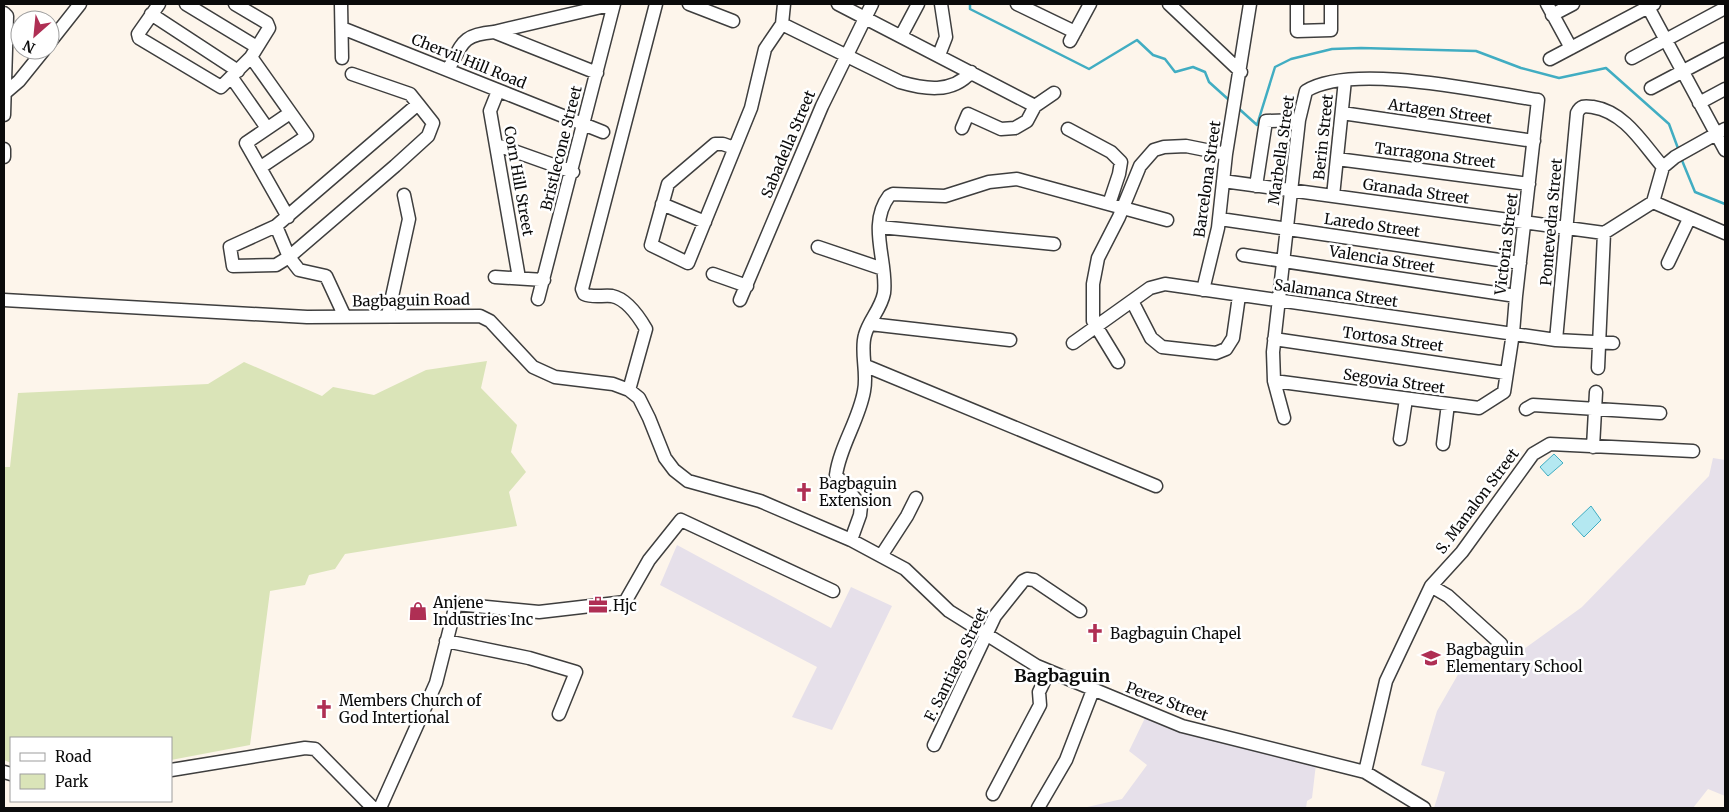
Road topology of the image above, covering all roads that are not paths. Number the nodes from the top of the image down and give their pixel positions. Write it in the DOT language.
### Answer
graph roads {
  1 [pos="80,4"];
  2 [pos="186,4"];
  3 [pos="235,4"];
  4 [pos="341,4"];
  5 [pos="614,4"];
  6 [pos="656,4"];
  7 [pos="689,4"];
  8 [pos="784,4"];
  9 [pos="838,4"];
  10 [pos="872,4"];
  11 [pos="918,4"];
  12 [pos="941,4"];
  13 [pos="1017,4"];
  14 [pos="1090,4"];
  15 [pos="1250,4"];
  16 [pos="1297,4"];
  17 [pos="1331,4"];
  18 [pos="1573,4"];
  19 [pos="1651,5"];
  20 [pos="1178,6"];
  21 [pos="1725,8"];
  22 [pos="155,9"];
  23 [pos="1550,9"];
  24 [pos="4,13"];
  25 [pos="865,18"];
  26 [pos="733,21"];
  27 [pos="782,24"];
  28 [pos="342,28"];
  29 [pos="60,29"];
  30 [pos="494,32"];
  31 [pos="902,36"];
  32 [pos="1665,39"];
  33 [pos="1570,48"];
  34 [pos="1725,49"];
  35 [pos="254,52"];
  36 [pos="845,55"];
  37 [pos="939,55"];
  38 [pos="342,58"];
  39 [pos="1632,58"];
  40 [pos="1550,59"];
  41 [pos="36,60"];
  42 [pos="448,70"];
  43 [pos="1682,70"];
  44 [pos="971,72"];
  45 [pos="1240,72"];
  46 [pos="597,73"];
  47 [pos="235,74"];
  48 [pos="352,74"];
  49 [pos="1345,80"];
  50 [pos="1651,88"];
  51 [pos="1725,89"];
  52 [pos="498,91"];
  53 [pos="5,93"];
  54 [pos="1054,93"];
  55 [pos="1538,100"];
  56 [pos="1699,103"];
  57 [pos="418,104"];
  58 [pos="1035,106"];
  59 [pos="290,113"];
  60 [pos="1342,113"];
  61 [pos="4,116"];
  62 [pos="1299,120"];
  63 [pos="585,123"];
  64 [pos="267,128"];
  65 [pos="962,128"];
  66 [pos="1068,129"];
  67 [pos="603,132"];
  68 [pos="1721,132"];
  69 [pos="1534,142"];
  70 [pos="498,145"];
  71 [pos="734,148"];
  72 [pos="4,149"];
  73 [pos="1725,150"];
  74 [pos="1226,154"];
  75 [pos="4,156"];
  76 [pos="1337,159"];
  77 [pos="1663,167"];
  78 [pos="261,168"];
  79 [pos="573,172"];
  80 [pos="1223,182"];
  81 [pos="1529,184"];
  82 [pos="1256,186"];
  83 [pos="1291,191"];
  84 [pos="404,195"];
  85 [pos="1333,196"];
  86 [pos="1653,202"];
  87 [pos="662,204"];
  88 [pos="1109,204"];
  89 [pos="1123,208"];
  90 [pos="288,217"];
  91 [pos="1220,219"];
  92 [pos="1689,219"];
  93 [pos="1167,220"];
  94 [pos="705,222"];
  95 [pos="1524,222"];
  96 [pos="276,226"];
  97 [pos="880,227"];
  98 [pos="1286,228"];
  99 [pos="1567,228"];
  100 [pos="1604,233"];
  101 [pos="1725,233"];
  102 [pos="1054,244"];
  103 [pos="818,247"];
  104 [pos="1243,255"];
  105 [pos="289,256"];
  106 [pos="1283,261"];
  107 [pos="1520,263"];
  108 [pos="1668,263"];
  109 [pos="883,269"];
  110 [pos="714,274"];
  111 [pos="495,277"];
  112 [pos="519,278"];
  113 [pos="544,280"];
  114 [pos="747,286"];
  115 [pos="1203,290"];
  116 [pos="1239,296"];
  117 [pos="1516,296"];
  118 [pos="538,299"];
  119 [pos="4,300"];
  120 [pos="740,300"];
  121 [pos="1132,301"];
  122 [pos="1279,301"];
  123 [pos="388,315"];
  124 [pos="345,317"];
  125 [pos="870,324"];
  126 [pos="1097,327"];
  127 [pos="1514,333"];
  128 [pos="1274,339"];
  129 [pos="1010,340"];
  130 [pos="1556,340"];
  131 [pos="1606,342"];
  132 [pos="1073,343"];
  133 [pos="1118,362"];
  134 [pos="866,366"];
  135 [pos="1598,368"];
  136 [pos="1506,372"];
  137 [pos="1274,381"];
  138 [pos="629,390"];
  139 [pos="1504,392"];
  140 [pos="1596,392"];
  141 [pos="1406,399"];
  142 [pos="1448,404"];
  143 [pos="1595,408"];
  144 [pos="1526,409"];
  145 [pos="1660,413"];
  146 [pos="1284,418"];
  147 [pos="1400,439"];
  148 [pos="1443,444"];
  149 [pos="1593,447"];
  150 [pos="1693,451"];
  151 [pos="1156,486"];
  152 [pos="916,498"];
  153 [pos="851,540"];
  154 [pos="881,556"];
  155 [pos="1431,586"];
  156 [pos="833,591"];
  157 [pos="1080,611"];
  158 [pos="986,635"];
  159 [pos="446,641"];
  160 [pos="1501,644"];
  161 [pos="1049,671"];
  162 [pos="1093,690"];
  163 [pos="559,714"];
  164 [pos="934,746"];
  165 [pos="172,770"];
  166 [pos="1365,772"];
  167 [pos="994,794"];
  168 [pos="373,808"];
  169 [pos="380,808"];
  170 [pos="1038,808"];
  171 [pos="1424,808"];
  1 -- 29 [label="street"];
  2 -- 35 [label="street"];
  3 -- 35 [label="street"];
  4 -- 28 [label="street"];
  5 -- 30 [label="street"];
  5 -- 46 [label="street, Bristlecone Street"];
  6 -- 138 [label="street"];
  7 -- 26 [label="street"];
  8 -- 27 [label="street"];
  9 -- 25 [label="street"];
  10 -- 25 [label="street, Sabadella Street"];
  11 -- 31 [label="street"];
  12 -- 37 [label="street"];
  13 -- 14 [label="street"];
  15 -- 45 [label="street, Barcelona Street"];
  16 -- 17 [label="street"];
  18 -- 23 [label="street"];
  19 -- 32 [label="street"];
  19 -- 33 [label="street"];
  20 -- 45 [label="street"];
  21 -- 32 [label="street"];
  22 -- 47 [label="street"];
  22 -- 47 [label="street"];
  23 -- 33 [label="street"];
  24 -- 53 [label="street"];
  25 -- 31 [label="street"];
  25 -- 36 [label="street, Sabadella Street"];
  27 -- 36 [label="street"];
  27 -- 71 [label="street"];
  28 -- 38 [label="street"];
  28 -- 42 [label="street, Chervil Hill Road"];
  30 -- 42 [label="street"];
  30 -- 46 [label="street"];
  31 -- 37 [label="street"];
  32 -- 39 [label="street"];
  32 -- 43 [label="street"];
  33 -- 40 [label="street"];
  34 -- 43 [label="street"];
  35 -- 47 [label="street"];
  35 -- 59 [label="street"];
  36 -- 44 [label="street"];
  36 -- 114 [label="street, Sabadella Street"];
  37 -- 44 [label="street"];
  41 -- 53 [label="street"];
  42 -- 52 [label="street, Chervil Hill Road"];
  43 -- 50 [label="street"];
  43 -- 56 [label="street"];
  44 -- 58 [label="street"];
  45 -- 74 [label="street, Barcelona Street"];
  46 -- 63 [label="street, Bristlecone Street"];
  47 -- 64 [label="street"];
  48 -- 57 [label="street"];
  49 -- 55 [label="street, Marbella Street"];
  49 -- 60 [label="street, Berin Street"];
  49 -- 62 [label="street, Marbella Street"];
  51 -- 56 [label="street"];
  52 -- 63 [label="street, Chervil Hill Road"];
  52 -- 70 [label="street, Corn Hill Street"];
  53 -- 61 [label="street"];
  54 -- 58 [label="street"];
  55 -- 69 [label="street, Victoria Street"];
  56 -- 68 [label="street"];
  57 -- 90 [label="street"];
  57 -- 105 [label="street"];
  58 -- 65 [label="street"];
  59 -- 64 [label="street"];
  59 -- 78 [label="street"];
  60 -- 69 [label="street, Artagen Street"];
  60 -- 76 [label="street, Berin Street"];
  62 -- 82 [label="street"];
  62 -- 83 [label="street, Marbella Street"];
  63 -- 67 [label="street, Chervil Hill Road"];
  63 -- 79 [label="street, Bristlecone Street"];
  64 -- 78 [label="street"];
  66 -- 88 [label="street"];
  68 -- 73 [label="street"];
  68 -- 77 [label="street"];
  69 -- 81 [label="street, Victoria Street"];
  70 -- 79 [label="street"];
  70 -- 112 [label="street, Corn Hill Street"];
  71 -- 87 [label="street"];
  71 -- 94 [label="street"];
  72 -- 75 [label="street"];
  74 -- 80 [label="street, Barcelona Street"];
  74 -- 89 [label="street"];
  76 -- 81 [label="street, Tarragona Street"];
  76 -- 85 [label="street, Berin Street"];
  77 -- 86 [label="street"];
  77 -- 99 [label="street, Pontevedra Street"];
  78 -- 90 [label="street"];
  79 -- 113 [label="street, Bristlecone Street"];
  80 -- 82 [label="street, Granada Street"];
  80 -- 91 [label="street, Barcelona Street"];
  81 -- 95 [label="street, Victoria Street"];
  82 -- 83 [label="street, Granada Street"];
  83 -- 85 [label="street, Granada Street"];
  83 -- 98 [label="street, Marbella Street"];
  84 -- 123 [label="street"];
  85 -- 95 [label="street, Granada Street"];
  86 -- 92 [label="street"];
  86 -- 100 [label="street"];
  87 -- 94 [label="street"];
  87 -- 94 [label="street"];
  88 -- 89 [label="street"];
  88 -- 97 [label="street"];
  89 -- 93 [label="street"];
  89 -- 126 [label="street"];
  90 -- 96 [label="street"];
  91 -- 98 [label="street, Laredo Street"];
  91 -- 115 [label="street, Barcelona Street"];
  92 -- 101 [label="street"];
  92 -- 108 [label="street"];
  95 -- 99 [label="street, Granada Street"];
  95 -- 107 [label="street, Victoria Street"];
  96 -- 105 [label="street"];
  96 -- 105 [label="street"];
  97 -- 102 [label="street"];
  97 -- 109 [label="street"];
  98 -- 106 [label="street, Marbella Street"];
  98 -- 107 [label="street, Laredo Street"];
  99 -- 100 [label="street, Granada Street"];
  99 -- 130 [label="street, Pontevedra Street"];
  100 -- 131 [label="street"];
  103 -- 109 [label="street"];
  104 -- 106 [label="street, Valencia Street"];
  105 -- 124 [label="street"];
  106 -- 117 [label="street, Valencia Street"];
  106 -- 122 [label="street, Marbella Street"];
  107 -- 117 [label="street, Victoria Street"];
  109 -- 125 [label="street"];
  110 -- 114 [label="street"];
  111 -- 112 [label="street"];
  112 -- 113 [label="street"];
  113 -- 118 [label="street, Bristlecone Street"];
  114 -- 120 [label="street, Sabadella Street"];
  115 -- 116 [label="street, Salamanca Street"];
  115 -- 121 [label="street, Salamanca Street"];
  116 -- 121 [label="street"];
  116 -- 122 [label="street, Salamanca Street"];
  117 -- 127 [label="street, Victoria Street"];
  119 -- 124 [label="street, Bagbaguin Road"];
  121 -- 126 [label="street, Salamanca Street"];
  122 -- 127 [label="street, Salamanca Street"];
  122 -- 128 [label="street, Marbella Street"];
  123 -- 124 [label="street, Bagbaguin Road"];
  123 -- 138 [label="street, Bagbaguin Road"];
  125 -- 129 [label="street"];
  125 -- 134 [label="street"];
  126 -- 132 [label="street, Salamanca Street"];
  126 -- 133 [label="street"];
  127 -- 130 [label="street, Salamanca Street"];
  127 -- 136 [label="street, Victoria Street"];
  128 -- 136 [label="street, Tortosa Street"];
  128 -- 137 [label="street, Marbella Street"];
  130 -- 131 [label="street, Salamanca Street"];
  131 -- 135 [label="street"];
  134 -- 151 [label="street"];
  134 -- 153 [label="street"];
  136 -- 139 [label="street, Victoria Street"];
  137 -- 141 [label="street, Segovia Street"];
  137 -- 146 [label="street, Marbella Street"];
  138 -- 153 [label="street"];
  139 -- 142 [label="street, Segovia Street"];
  140 -- 143 [label="street"];
  141 -- 142 [label="street, Segovia Street"];
  141 -- 147 [label="street"];
  142 -- 148 [label="street"];
  143 -- 144 [label="street"];
  143 -- 145 [label="street"];
  143 -- 149 [label="street"];
  149 -- 150 [label="street, S. Manalon Street"];
  149 -- 155 [label="street, S. Manalon Street"];
  152 -- 154 [label="street"];
  153 -- 154 [label="street, Perez Street"];
  154 -- 158 [label="street, Perez Street"];
  155 -- 160 [label="street"];
  155 -- 166 [label="street, S. Manalon Street"];
  156 -- 159 [label="street"];
  157 -- 158 [label="street, F. Santiago Street"];
  158 -- 161 [label="street, Perez Street"];
  158 -- 164 [label="street, F. Santiago Street"];
  159 -- 163 [label="street"];
  159 -- 169 [label="street"];
  161 -- 162 [label="street, Perez Street"];
  161 -- 167 [label="street"];
  162 -- 166 [label="street, Perez Street"];
  162 -- 170 [label="street"];
  165 -- 168 [label="street"];
  166 -- 171 [label="street"];
}
